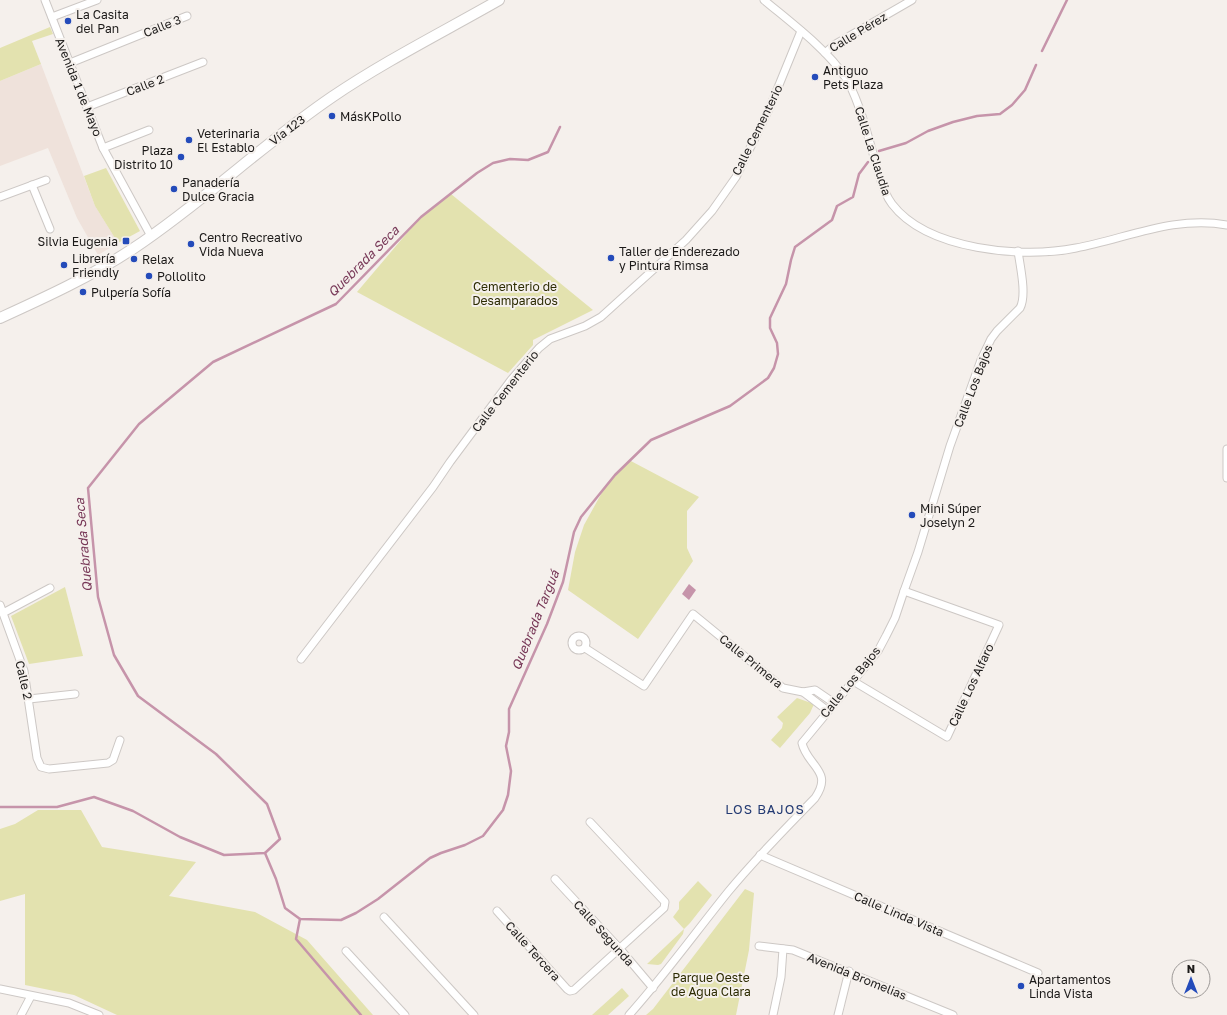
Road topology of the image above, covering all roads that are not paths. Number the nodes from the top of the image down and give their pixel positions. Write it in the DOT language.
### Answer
graph roads {
  1 [pos="45,0"];
  2 [pos="97,0"];
  3 [pos="499,0"];
  4 [pos="764,0"];
  5 [pos="912,0"];
  6 [pos="187,16"];
  7 [pos="52,18"];
  8 [pos="801,31"];
  9 [pos="825,53"];
  10 [pos="203,62"];
  11 [pos="70,63"];
  12 [pos="87,107"];
  13 [pos="150,130"];
  14 [pos="103,148"];
  15 [pos="46,180"];
  16 [pos="32,185"];
  17 [pos="0,197"];
  18 [pos="1227,226"];
  19 [pos="50,229"];
  20 [pos="151,236"];
  21 [pos="1018,251"];
  22 [pos="0,318"];
  23 [pos="1227,449"];
  24 [pos="1227,478"];
  25 [pos="50,588"];
  26 [pos="904,591"];
  27 [pos="0,605"];
  28 [pos="3,613"];
  29 [pos="585,648"];
  30 [pos="302,659"];
  31 [pos="853,681"];
  32 [pos="803,692"];
  33 [pos="75,694"];
  34 [pos="29,699"];
  35 [pos="834,702"];
  36 [pos="828,711"];
  37 [pos="120,740"];
  38 [pos="590,822"];
  39 [pos="760,855"];
  40 [pos="554,879"];
  41 [pos="497,911"];
  42 [pos="384,917"];
  43 [pos="759,946"];
  44 [pos="620,949"];
  45 [pos="783,949"];
  46 [pos="346,951"];
  47 [pos="849,971"];
  48 [pos="1038,973"];
  49 [pos="653,988"];
  50 [pos="0,990"];
  51 [pos="31,996"];
  52 [pos="21,1015"];
  53 [pos="99,1015"];
  54 [pos="405,1015"];
  55 [pos="474,1015"];
  56 [pos="629,1015"];
  57 [pos="774,1015"];
  58 [pos="838,1015"];
  59 [pos="953,1015"];
  1 -- 7 [label="street, Avenida 1 de Mayo"];
  2 -- 7 [label="street"];
  3 -- 20 [label="main road, Vía 123"];
  4 -- 8 [label="street, Calle La Claudia"];
  5 -- 9 [label="street, Calle Pérez"];
  6 -- 11 [label="street, Calle 3"];
  7 -- 11 [label="street, Avenida 1 de Mayo"];
  8 -- 9 [label="street, Calle La Claudia"];
  8 -- 30 [label="street, Calle Cementerio"];
  9 -- 21 [label="street, Calle La Claudia"];
  10 -- 12 [label="street, Calle 2"];
  11 -- 12 [label="street, Avenida 1 de Mayo"];
  12 -- 14 [label="street, Avenida 1 de Mayo"];
  13 -- 14 [label="street"];
  14 -- 20 [label="street, Avenida 1 de Mayo"];
  15 -- 16 [label="street"];
  16 -- 17 [label="street"];
  16 -- 19 [label="street"];
  18 -- 21 [label="street, Calle La Claudia"];
  20 -- 22 [label="main road, Vía 123"];
  21 -- 26 [label="street, Calle Los Bajos"];
  23 -- 24 [label="street"];
  25 -- 28 [label="street"];
  26 -- 31 [label="street, Calle Los Bajos"];
  26 -- 31 [label="street, Calle Los Alfaro"];
  27 -- 28 [label="street, Calle 2"];
  28 -- 34 [label="street, Calle 2"];
  29 -- 32 [label="street, Calle Primera"];
  31 -- 35 [label="street, Calle Los Bajos"];
  32 -- 35 [label="street, Calle Primera"];
  32 -- 36 [label="street"];
  33 -- 34 [label="street"];
  34 -- 37 [label="street, Calle 2"];
  35 -- 36 [label="street, Calle Los Bajos"];
  36 -- 39 [label="street, Calle Los Bajos"];
  38 -- 44 [label="street"];
  39 -- 48 [label="street, Calle Linda Vista"];
  39 -- 49 [label="street, Calle Los Bajos"];
  40 -- 44 [label="street, Calle Segunda"];
  41 -- 44 [label="street, Calle Tercera"];
  42 -- 55 [label="street"];
  43 -- 45 [label="street, Avenida Bromelias"];
  44 -- 49 [label="street, Calle Segunda"];
  45 -- 47 [label="street, Avenida Bromelias"];
  45 -- 57 [label="street"];
  46 -- 54 [label="street"];
  47 -- 58 [label="street"];
  47 -- 59 [label="street, Avenida Bromelias"];
  49 -- 56 [label="street, Calle Los Bajos"];
  50 -- 51 [label="street"];
  51 -- 52 [label="street"];
  51 -- 53 [label="street"];
}
